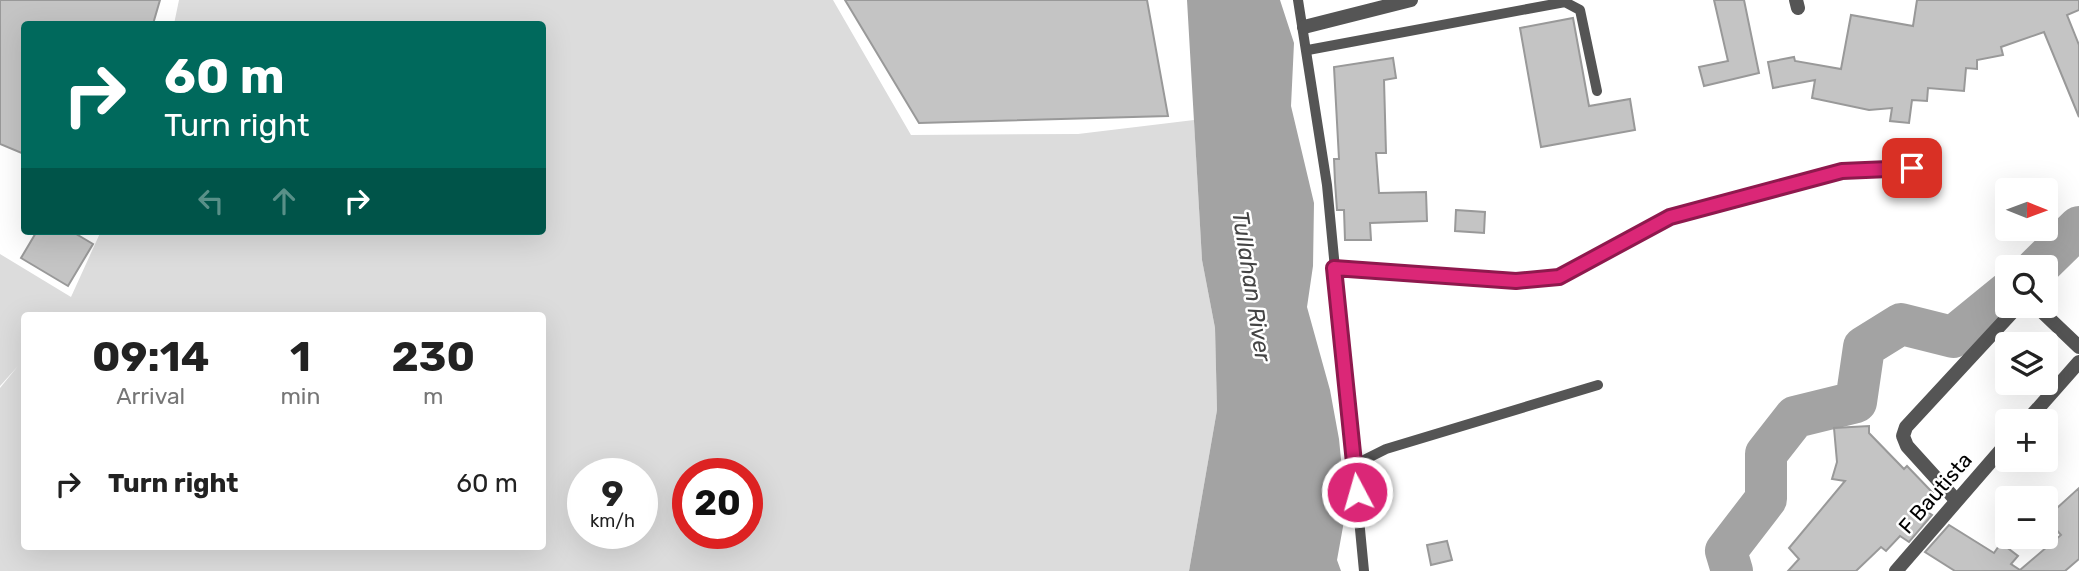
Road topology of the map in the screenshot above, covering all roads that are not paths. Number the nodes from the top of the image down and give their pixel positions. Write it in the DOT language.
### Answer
graph roads {
  1 [pos="1298,0"];
  2 [pos="1410,0"];
  3 [pos="1304,27"];
  4 [pos="1308,50"];
  5 [pos="1597,91"];
  6 [pos="1935,166"];
  7 [pos="1334,268"];
  8 [pos="2007,318"];
  9 [pos="2049,318"];
  10 [pos="2079,347"];
  11 [pos="2079,362"];
  12 [pos="1598,385"];
  13 [pos="2037,409"];
  14 [pos="1995,456"];
  15 [pos="1354,465"];
  16 [pos="1955,499"];
  17 [pos="1364,571"];
  18 [pos="1896,571"];
  1 -- 3 [label="lane"];
  2 -- 3 [label="street"];
  3 -- 4 [label="lane"];
  4 -- 5 [label="lane"];
  4 -- 7 [label="lane"];
  6 -- 7 [label="lane"];
  7 -- 15 [label="lane"];
  8 -- 16 [label="street"];
  9 -- 10 [label="street"];
  11 -- 13 [label="street"];
  12 -- 15 [label="lane"];
  14 -- 16 [label="street, F Bautista"];
  15 -- 17 [label="lane"];
  16 -- 18 [label="street, F Bautista"];
}
